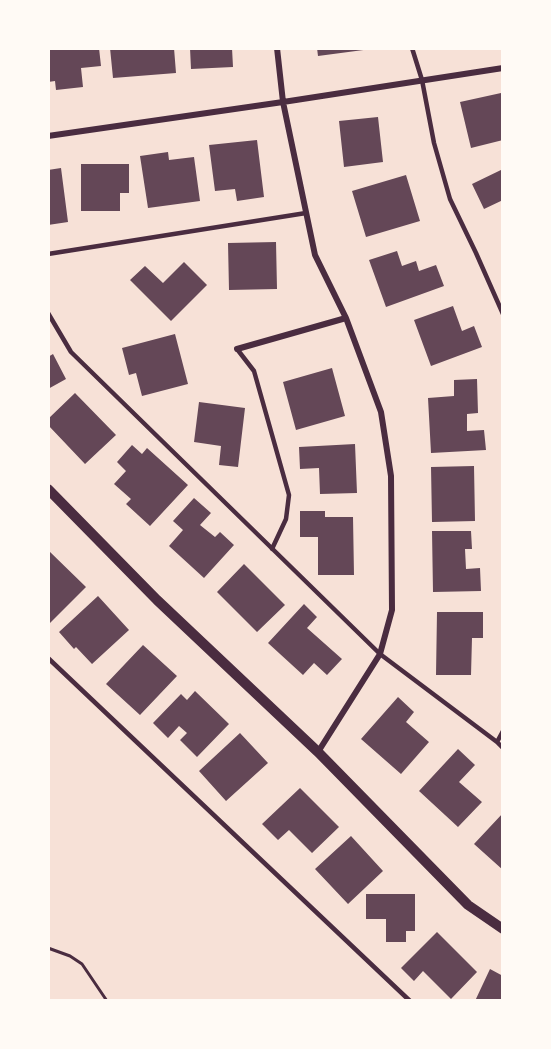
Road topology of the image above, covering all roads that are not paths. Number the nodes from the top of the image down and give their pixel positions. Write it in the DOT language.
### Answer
graph roads {
  1 [pos="277,48"];
  2 [pos="412,48"];
  3 [pos="503,68"];
  4 [pos="422,80"];
  5 [pos="283,102"];
  6 [pos="48,136"];
  7 [pos="306,213"];
  8 [pos="48,254"];
  9 [pos="48,313"];
  10 [pos="503,315"];
  11 [pos="346,318"];
  12 [pos="237,349"];
  13 [pos="49,492"];
  14 [pos="272,549"];
  15 [pos="380,654"];
  16 [pos="48,658"];
  17 [pos="503,731"];
  18 [pos="497,742"];
  19 [pos="503,748"];
  20 [pos="318,752"];
  21 [pos="503,929"];
  22 [pos="410,1001"];
  1 -- 5 [label="street"];
  2 -- 4 [label="lane"];
  3 -- 4 [label="street"];
  4 -- 5 [label="street"];
  4 -- 10 [label="lane"];
  5 -- 6 [label="street"];
  5 -- 7 [label="street"];
  7 -- 8 [label="lane"];
  7 -- 11 [label="street"];
  9 -- 14 [label="lane"];
  11 -- 12 [label="street"];
  11 -- 15 [label="street"];
  12 -- 14 [label="lane"];
  13 -- 20 [label="street"];
  14 -- 15 [label="lane"];
  15 -- 18 [label="lane"];
  15 -- 20 [label="street"];
  16 -- 22 [label="lane"];
  17 -- 18 [label="lane"];
  18 -- 19 [label="lane"];
  20 -- 21 [label="street"];
}
